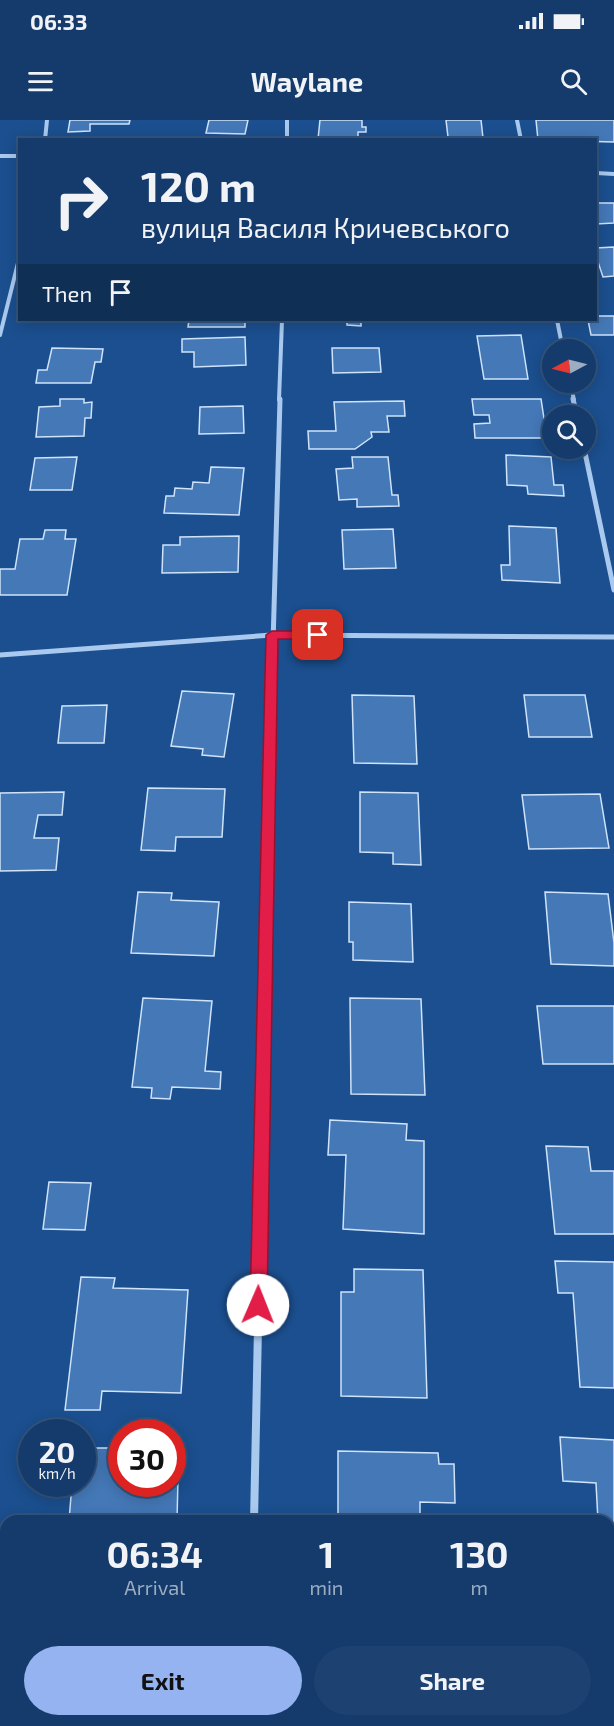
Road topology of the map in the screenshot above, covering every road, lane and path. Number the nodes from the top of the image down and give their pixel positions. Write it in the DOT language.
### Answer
graph roads {
  1 [pos="47,120"];
  2 [pos="287,120"];
  3 [pos="518,120"];
  4 [pos="45,138"];
  5 [pos="287,138"];
  6 [pos="521,138"];
  7 [pos="0,156"];
  8 [pos="18,156"];
  9 [pos="597,173"];
  10 [pos="614,174"];
  11 [pos="18,263"];
  12 [pos="282,321"];
  13 [pos="557,321"];
  14 [pos="0,335"];
  15 [pos="561,339"];
  16 [pos="586,459"];
  17 [pos="614,590"];
  18 [pos="272,635"];
  19 [pos="614,637"];
  20 [pos="0,655"];
  21 [pos="254,1515"];
  1 -- 4 [label="street"];
  2 -- 5 [label="street"];
  3 -- 6 [label="street"];
  7 -- 8 [label="street"];
  9 -- 10 [label="street"];
  11 -- 14 [label="street"];
  12 -- 18 [label="street"];
  13 -- 15 [label="street"];
  16 -- 17 [label="street"];
  18 -- 19 [label="street"];
  18 -- 20 [label="street"];
  18 -- 21 [label="street"];
}
